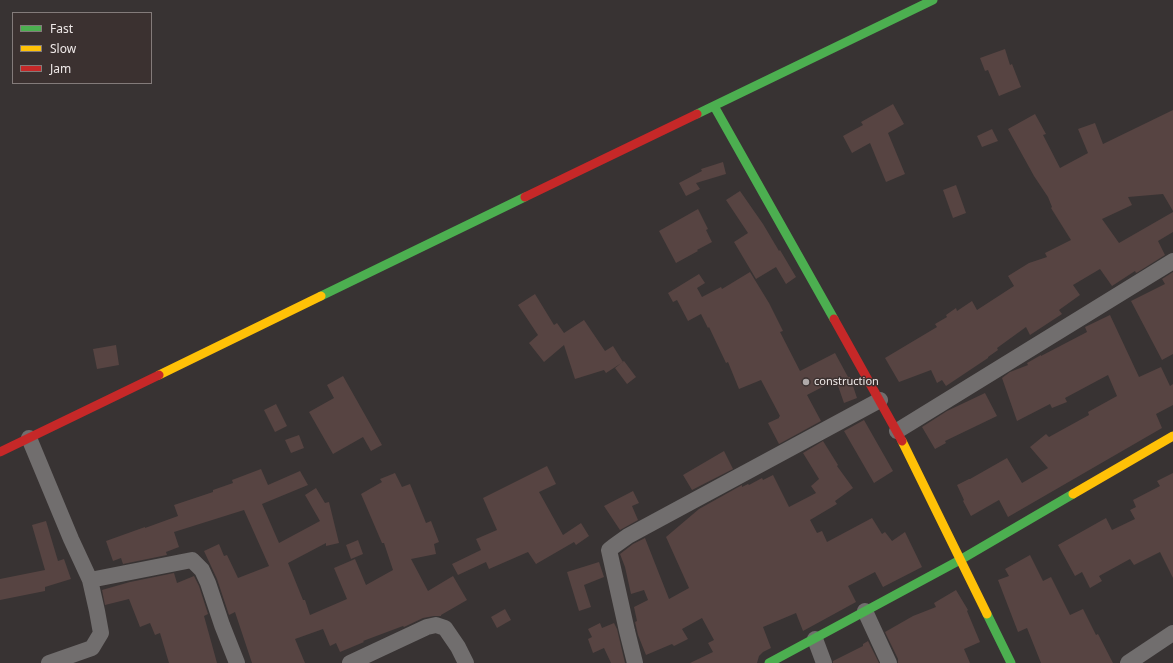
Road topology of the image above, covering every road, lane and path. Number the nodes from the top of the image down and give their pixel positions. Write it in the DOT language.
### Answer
graph roads {
  1 [pos="933,0"];
  2 [pos="714,106"];
  3 [pos="1173,261"];
  4 [pos="880,400"];
  5 [pos="898,431"];
  6 [pos="1173,436"];
  7 [pos="29,438"];
  8 [pos="0,452"];
  9 [pos="960,560"];
  10 [pos="90,580"];
  11 [pos="865,612"];
  12 [pos="1173,633"];
  13 [pos="814,639"];
  14 [pos="49,663"];
  15 [pos="237,663"];
  16 [pos="350,663"];
  17 [pos="466,663"];
  18 [pos="636,663"];
  19 [pos="769,663"];
  20 [pos="824,663"];
  21 [pos="889,663"];
  22 [pos="1011,663"];
  23 [pos="1128,663"];
  1 -- 2 [label="street"];
  2 -- 4 [label="street"];
  2 -- 7 [label="street"];
  3 -- 5 [label="street"];
  4 -- 5 [label="street"];
  4 -- 18 [label="street"];
  5 -- 9 [label="street"];
  6 -- 9 [label="street"];
  7 -- 8 [label="street"];
  7 -- 10 [label="street"];
  9 -- 11 [label="street"];
  9 -- 22 [label="street"];
  10 -- 14 [label="street"];
  10 -- 15 [label="street"];
  11 -- 13 [label="street"];
  11 -- 21 [label="street"];
  12 -- 23 [label="street"];
  13 -- 19 [label="street"];
  13 -- 20 [label="street"];
  16 -- 17 [label="street"];
}
